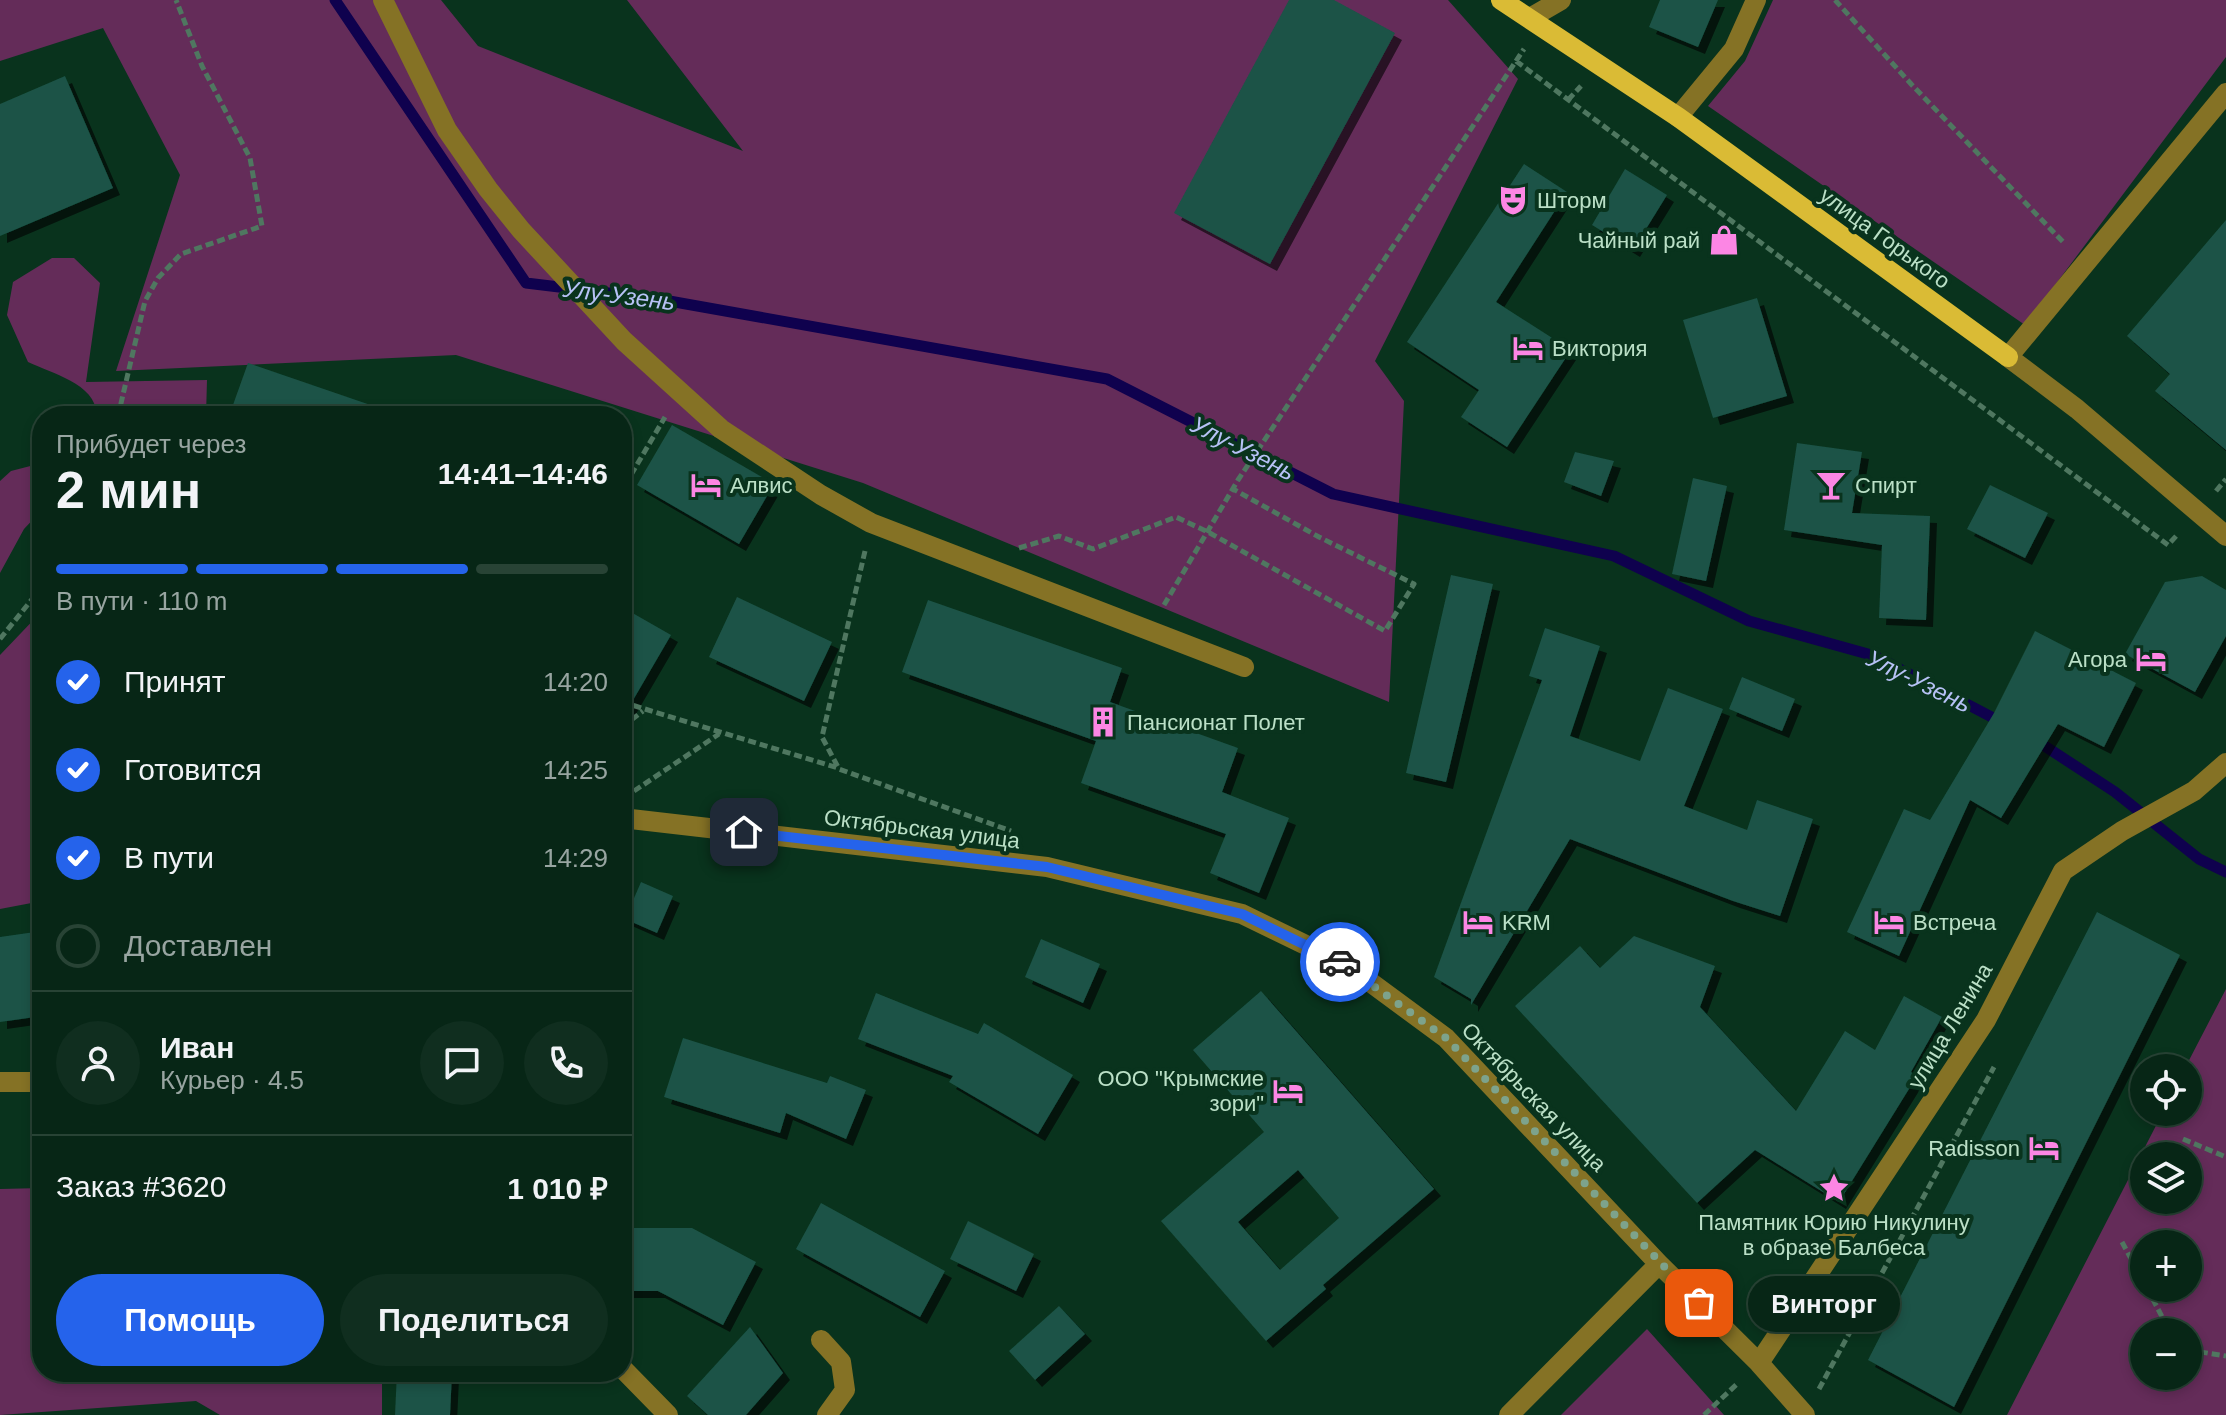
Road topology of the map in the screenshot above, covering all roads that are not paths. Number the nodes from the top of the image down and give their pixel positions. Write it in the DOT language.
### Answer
graph roads {
  1 [pos="383,0"];
  2 [pos="1501,0"];
  3 [pos="1561,0"];
  4 [pos="1756,0"];
  5 [pos="1535,22"];
  6 [pos="2226,93"];
  7 [pos="1678,117"];
  8 [pos="2008,357"];
  9 [pos="2226,536"];
  10 [pos="1244,667"];
  11 [pos="2226,763"];
  12 [pos="632,819"];
  13 [pos="0,1082"];
  14 [pos="32,1082"];
  15 [pos="1659,1264"];
  16 [pos="821,1340"];
  17 [pos="1759,1363"];
  18 [pos="632,1378"];
  19 [pos="668,1415"];
  20 [pos="827,1415"];
  21 [pos="1509,1415"];
  22 [pos="1805,1415"];
  1 -- 10 [label="street"];
  2 -- 5 [label="main road, улица Горького"];
  3 -- 5 [label="street"];
  4 -- 7 [label="street"];
  5 -- 7 [label="main road, улица Горького"];
  6 -- 8 [label="street"];
  7 -- 8 [label="main road, улица Горького"];
  8 -- 9 [label="street, улица Горького"];
  11 -- 17 [label="street, улица Ленина"];
  12 -- 15 [label="street, Октябрьская улица"];
  13 -- 14 [label="street"];
  15 -- 17 [label="street, Октябрьская улица"];
  15 -- 21 [label="street"];
  16 -- 20 [label="street"];
  17 -- 22 [label="street, Октябрьская улица"];
  18 -- 19 [label="street"];
}
